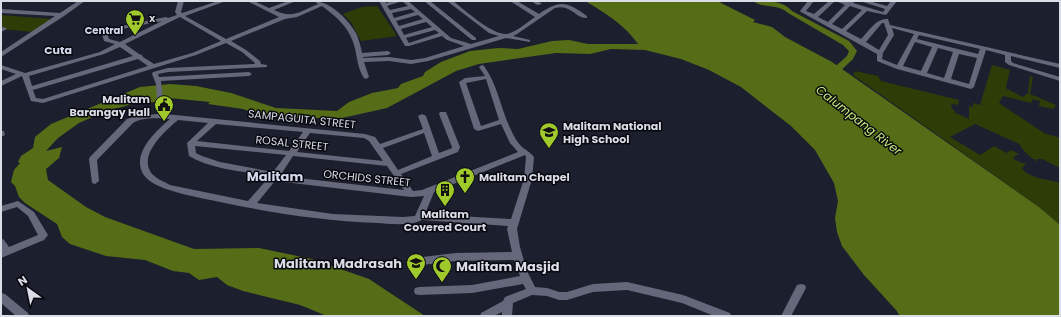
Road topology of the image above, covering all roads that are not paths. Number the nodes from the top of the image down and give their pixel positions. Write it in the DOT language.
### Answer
graph roads {
  1 [pos="82,1"];
  2 [pos="181,1"];
  3 [pos="223,1"];
  4 [pos="293,1"];
  5 [pos="399,1"];
  6 [pos="404,1"];
  7 [pos="427,1"];
  8 [pos="450,1"];
  9 [pos="513,1"];
  10 [pos="811,1"];
  11 [pos="832,1"];
  12 [pos="839,1"];
  13 [pos="863,1"];
  14 [pos="884,1"];
  15 [pos="254,2"];
  16 [pos="320,3"];
  17 [pos="383,3"];
  18 [pos="851,3"];
  19 [pos="891,4"];
  20 [pos="411,7"];
  21 [pos="866,9"];
  22 [pos="269,10"];
  23 [pos="1,11"];
  24 [pos="388,12"];
  25 [pos="418,13"];
  26 [pos="62,14"];
  27 [pos="180,15"];
  28 [pos="284,17"];
  29 [pos="539,17"];
  30 [pos="585,17"];
  31 [pos="814,17"];
  32 [pos="171,19"];
  33 [pos="393,20"];
  34 [pos="427,20"];
  35 [pos="887,20"];
  36 [pos="828,25"];
  37 [pos="397,28"];
  38 [pos="435,28"];
  39 [pos="842,32"];
  40 [pos="917,32"];
  41 [pos="443,34"];
  42 [pos="508,35"];
  43 [pos="402,37"];
  44 [pos="474,39"];
  45 [pos="914,40"];
  46 [pos="528,41"];
  47 [pos="225,42"];
  48 [pos="862,42"];
  49 [pos="120,44"];
  50 [pos="469,46"];
  51 [pos="936,46"];
  52 [pos="983,48"];
  53 [pos="957,51"];
  54 [pos="388,53"];
  55 [pos="880,53"];
  56 [pos="1008,54"];
  57 [pos="1,55"];
  58 [pos="140,56"];
  59 [pos="981,57"];
  60 [pos="360,58"];
  61 [pos="79,60"];
  62 [pos="257,66"];
  63 [pos="265,66"];
  64 [pos="1060,66"];
  65 [pos="1,67"];
  66 [pos="482,67"];
  67 [pos="899,68"];
  68 [pos="84,73"];
  69 [pos="23,74"];
  70 [pos="249,74"];
  71 [pos="923,74"];
  72 [pos="156,76"];
  73 [pos="366,77"];
  74 [pos="489,77"];
  75 [pos="1060,79"];
  76 [pos="947,80"];
  77 [pos="1,84"];
  78 [pos="30,89"];
  79 [pos="443,114"];
  80 [pos="162,116"];
  81 [pos="422,116"];
  82 [pos="176,118"];
  83 [pos="214,121"];
  84 [pos="504,121"];
  85 [pos="426,130"];
  86 [pos="308,131"];
  87 [pos="191,143"];
  88 [pos="378,147"];
  89 [pos="291,153"];
  90 [pos="523,153"];
  91 [pos="437,158"];
  92 [pos="391,164"];
  93 [pos="397,173"];
  94 [pos="275,176"];
  95 [pos="95,181"];
  96 [pos="430,191"];
  97 [pos="411,194"];
  98 [pos="250,205"];
  99 [pos="1,208"];
  100 [pos="420,217"];
  101 [pos="514,223"];
  102 [pos="1,242"];
  103 [pos="4,253"];
  104 [pos="517,256"];
  105 [pos="422,261"];
  106 [pos="527,280"];
  107 [pos="801,288"];
  108 [pos="419,291"];
  109 [pos="532,291"];
  110 [pos="1,297"];
  111 [pos="507,304"];
  112 [pos="24,316"];
  113 [pos="485,316"];
  114 [pos="507,316"];
  115 [pos="726,316"];
  116 [pos="786,316"];
  1 -- 26 [label="street"];
  2 -- 27 [label="street"];
  3 -- 27 [label="street"];
  4 -- 22 [label="street"];
  5 -- 17 [label="street"];
  6 -- 20 [label="street"];
  7 -- 44 [label="street"];
  8 -- 42 [label="street"];
  9 -- 29 [label="street"];
  10 -- 31 [label="street"];
  11 -- 31 [label="street"];
  12 -- 18 [label="street"];
  13 -- 19 [label="street"];
  14 -- 19 [label="street"];
  15 -- 22 [label="street"];
  16 -- 28 [label="street"];
  16 -- 60 [label="street"];
  17 -- 24 [label="street"];
  18 -- 21 [label="street"];
  18 -- 36 [label="street"];
  19 -- 35 [label="street"];
  20 -- 24 [label="street"];
  20 -- 25 [label="street"];
  21 -- 35 [label="street"];
  21 -- 39 [label="street"];
  22 -- 28 [label="street"];
  23 -- 26 [label="street"];
  24 -- 33 [label="street"];
  25 -- 33 [label="street"];
  25 -- 34 [label="street"];
  26 -- 57 [label="street"];
  27 -- 32 [label="street"];
  27 -- 47 [label="street"];
  28 -- 47 [label="street"];
  29 -- 30 [label="street"];
  29 -- 42 [label="street"];
  31 -- 36 [label="street"];
  32 -- 49 [label="street"];
  32 -- 49 [label="street"];
  33 -- 37 [label="street"];
  34 -- 37 [label="street"];
  34 -- 38 [label="street"];
  35 -- 40 [label="street"];
  35 -- 48 [label="street"];
  35 -- 55 [label="street"];
  36 -- 39 [label="street"];
  37 -- 43 [label="street"];
  38 -- 41 [label="street"];
  38 -- 43 [label="street"];
  39 -- 48 [label="street"];
  40 -- 45 [label="street"];
  40 -- 52 [label="street"];
  41 -- 43 [label="street"];
  41 -- 50 [label="street"];
  42 -- 46 [label="street"];
  42 -- 50 [label="street"];
  45 -- 51 [label="street"];
  45 -- 67 [label="street"];
  47 -- 62 [label="street"];
  47 -- 72 [label="street"];
  48 -- 55 [label="street"];
  49 -- 58 [label="street"];
  49 -- 61 [label="street"];
  50 -- 60 [label="street"];
  51 -- 53 [label="street"];
  51 -- 71 [label="street"];
  52 -- 56 [label="street"];
  52 -- 59 [label="street"];
  53 -- 59 [label="street"];
  53 -- 76 [label="street"];
  54 -- 60 [label="street"];
  55 -- 67 [label="street"];
  56 -- 64 [label="street"];
  56 -- 75 [label="street"];
  58 -- 68 [label="street"];
  58 -- 72 [label="street"];
  59 -- 76 [label="street"];
  60 -- 73 [label="street"];
  61 -- 68 [label="street"];
  61 -- 69 [label="street"];
  62 -- 63 [label="street"];
  62 -- 72 [label="street"];
  65 -- 69 [label="street"];
  66 -- 74 [label="street"];
  67 -- 71 [label="street"];
  68 -- 78 [label="street"];
  69 -- 77 [label="street"];
  69 -- 78 [label="street"];
  70 -- 72 [label="street"];
  71 -- 76 [label="street"];
  72 -- 78 [label="street"];
  72 -- 80 [label="street"];
  74 -- 84 [label="street"];
  74 -- 84 [label="street"];
  79 -- 91 [label="street"];
  80 -- 82 [label="street, SAMPAGUITA STREET"];
  80 -- 95 [label="street, SAMPAGUITA STREET"];
  81 -- 85 [label="street"];
  82 -- 83 [label="street, SAMPAGUITA STREET"];
  82 -- 98 [label="street"];
  83 -- 86 [label="street, SAMPAGUITA STREET"];
  83 -- 87 [label="street"];
  84 -- 90 [label="street"];
  85 -- 88 [label="street"];
  85 -- 91 [label="street"];
  86 -- 88 [label="street, SAMPAGUITA STREET"];
  86 -- 89 [label="street"];
  87 -- 89 [label="street, ROSAL STREET"];
  87 -- 94 [label="street, ORCHIDS STREET"];
  88 -- 92 [label="street, SAMPAGUITA STREET"];
  89 -- 92 [label="street, ROSAL STREET"];
  89 -- 94 [label="street"];
  90 -- 96 [label="street, ORCHIDS STREET"];
  90 -- 101 [label="street"];
  91 -- 93 [label="street"];
  92 -- 93 [label="street, SAMPAGUITA STREET"];
  93 -- 97 [label="street, SAMPAGUITA STREET"];
  94 -- 97 [label="street, ORCHIDS STREET"];
  94 -- 98 [label="street"];
  96 -- 97 [label="street, ORCHIDS STREET"];
  96 -- 100 [label="street"];
  98 -- 100 [label="street"];
  99 -- 103 [label="street"];
  100 -- 101 [label="street"];
  101 -- 104 [label="street"];
  102 -- 103 [label="street"];
  104 -- 105 [label="street"];
  104 -- 106 [label="street"];
  106 -- 108 [label="street"];
  106 -- 109 [label="street"];
  107 -- 116 [label="street"];
  109 -- 111 [label="street"];
  109 -- 115 [label="street"];
  110 -- 112 [label="street"];
  111 -- 113 [label="street"];
  111 -- 114 [label="street"];
}
